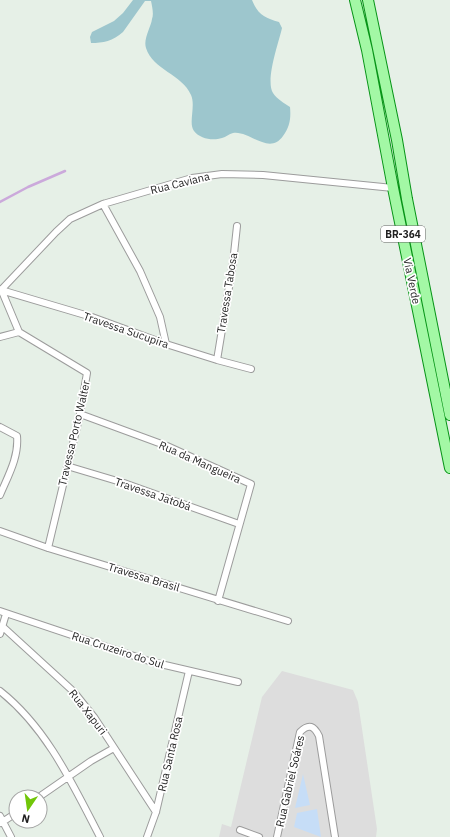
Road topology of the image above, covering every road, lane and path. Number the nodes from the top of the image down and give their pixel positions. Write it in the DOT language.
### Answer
graph roads {
  1 [pos="355,0"];
  2 [pos="368,0"];
  3 [pos="393,188"];
  4 [pos="103,204"];
  5 [pos="237,226"];
  6 [pos="0,288"];
  7 [pos="19,332"];
  8 [pos="0,337"];
  9 [pos="166,344"];
  10 [pos="217,360"];
  11 [pos="251,369"];
  12 [pos="443,380"];
  13 [pos="450,394"];
  14 [pos="80,414"];
  15 [pos="450,415"];
  16 [pos="0,427"];
  17 [pos="67,466"];
  18 [pos="450,468"];
  19 [pos="0,495"];
  20 [pos="239,524"];
  21 [pos="0,531"];
  22 [pos="48,548"];
  23 [pos="218,601"];
  24 [pos="0,611"];
  25 [pos="6,614"];
  26 [pos="288,621"];
  27 [pos="3,627"];
  28 [pos="0,634"];
  29 [pos="189,671"];
  30 [pos="238,682"];
  31 [pos="0,691"];
  32 [pos="114,748"];
  33 [pos="69,776"];
  34 [pos="48,790"];
  35 [pos="156,812"];
  36 [pos="1,821"];
  37 [pos="240,830"];
  38 [pos="11,837"];
  39 [pos="100,837"];
  40 [pos="147,837"];
  41 [pos="259,837"];
  42 [pos="277,837"];
  43 [pos="335,837"];
  1 -- 3 [label="main road, Via Verde / BR-364"];
  2 -- 12 [label="main road, Via Verde / BR-364"];
  3 -- 4 [label="street, Rua Caviana"];
  3 -- 18 [label="main road, Via Verde / BR-364"];
  4 -- 6 [label="street, Rua Caviana"];
  4 -- 9 [label="street"];
  5 -- 10 [label="street, Travessa Tabosa"];
  6 -- 7 [label="street"];
  6 -- 9 [label="street, Travessa Sucupira"];
  7 -- 8 [label="street"];
  7 -- 14 [label="street, Travessa Porto Walter"];
  9 -- 10 [label="street, Travessa Sucupira"];
  10 -- 11 [label="street, Travessa Sucupira"];
  12 -- 13 [label="street"];
  12 -- 15 [label="main road, Via Verde / BR-364"];
  14 -- 17 [label="street, Travessa Porto Walter"];
  14 -- 20 [label="street, Rua da Mangueira"];
  16 -- 19 [label="street"];
  17 -- 20 [label="street, Travessa Jatobá"];
  17 -- 22 [label="street, Travessa Porto Walter"];
  20 -- 23 [label="street, Rua da Mangueira"];
  21 -- 22 [label="street, Travessa Brasil"];
  22 -- 23 [label="street, Travessa Brasil"];
  23 -- 26 [label="street, Travessa Brasil"];
  24 -- 25 [label="street, Rua Cruzeiro do Sul"];
  25 -- 27 [label="street"];
  25 -- 29 [label="street, Rua Cruzeiro do Sul"];
  27 -- 28 [label="street"];
  27 -- 32 [label="street, Rua Xapuri"];
  29 -- 30 [label="street, Rua Cruzeiro do Sul"];
  29 -- 35 [label="street, Rua Santa Rosa"];
  31 -- 33 [label="street"];
  32 -- 33 [label="street"];
  32 -- 35 [label="street, Rua Xapuri"];
  33 -- 34 [label="street"];
  33 -- 39 [label="street"];
  35 -- 40 [label="street, Rua Santa Rosa"];
  36 -- 38 [label="street"];
  37 -- 41 [label="street"];
  42 -- 43 [label="street, Rua Gabriel Soáres"];
}
